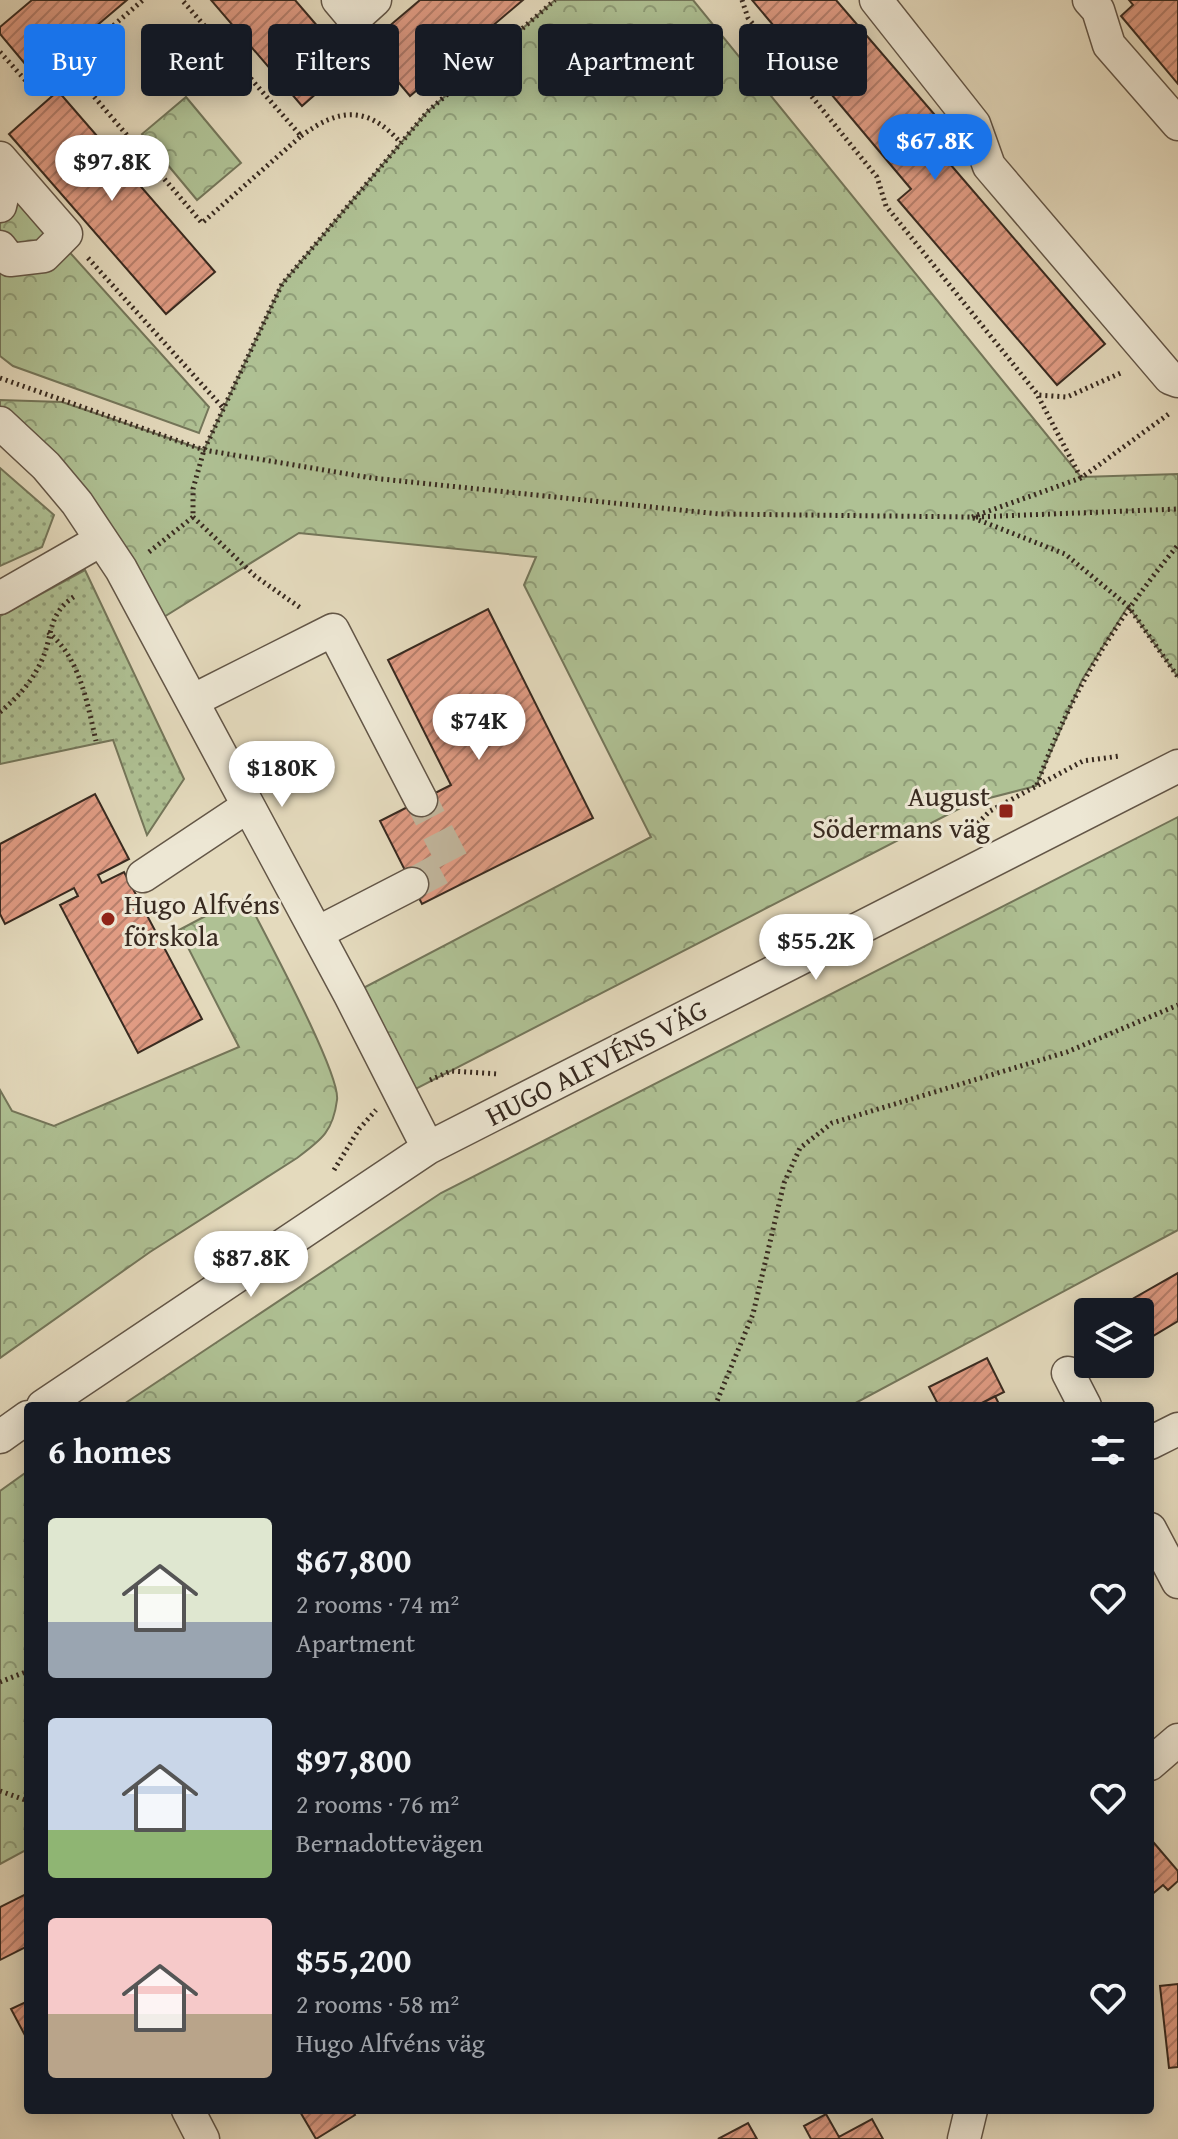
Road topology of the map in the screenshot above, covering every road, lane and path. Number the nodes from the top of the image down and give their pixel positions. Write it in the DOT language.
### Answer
graph roads {
  1 [pos="143,0"];
  2 [pos="182,0"];
  3 [pos="338,0"];
  4 [pos="375,0"];
  5 [pos="555,0"];
  6 [pos="742,0"];
  7 [pos="876,0"];
  8 [pos="1089,0"];
  9 [pos="115,24"];
  10 [pos="0,52"];
  11 [pos="24,79"];
  12 [pos="93,96"];
  13 [pos="1178,124"];
  14 [pos="301,136"];
  15 [pos="401,143"];
  16 [pos="5,164"];
  17 [pos="0,206"];
  18 [pos="66,234"];
  19 [pos="0,247"];
  20 [pos="1150,355"];
  21 [pos="0,378"];
  22 [pos="1178,381"];
  23 [pos="1038,395"];
  24 [pos="1178,407"];
  25 [pos="224,409"];
  26 [pos="0,423"];
  27 [pos="204,450"];
  28 [pos="1081,478"];
  29 [pos="1178,509"];
  30 [pos="193,517"];
  31 [pos="971,517"];
  32 [pos="101,540"];
  33 [pos="1178,545"];
  34 [pos="121,569"];
  35 [pos="0,598"];
  36 [pos="1128,606"];
  37 [pos="333,630"];
  38 [pos="48,632"];
  39 [pos="1178,677"];
  40 [pos="192,701"];
  41 [pos="0,712"];
  42 [pos="96,741"];
  43 [pos="1178,766"];
  44 [pos="1036,786"];
  45 [pos="421,800"];
  46 [pos="248,806"];
  47 [pos="143,876"];
  48 [pos="412,884"];
  49 [pos="317,933"];
  50 [pos="1178,1005"];
  51 [pos="428,1148"];
  52 [pos="1068,1373"];
  53 [pos="49,1402"];
  54 [pos="717,1402"];
  55 [pos="1083,1402"];
  56 [pos="24,1420"];
  57 [pos="1178,1429"];
  58 [pos="0,1437"];
  59 [pos="1154,1441"];
  60 [pos="1154,1537"];
  61 [pos="1178,1582"];
  62 [pos="24,1673"];
  63 [pos="0,1682"];
  64 [pos="1178,1740"];
  65 [pos="1154,1761"];
  66 [pos="0,1791"];
  67 [pos="24,1800"];
  68 [pos="190,2114"];
  69 [pos="970,2114"];
  70 [pos="203,2139"];
  71 [pos="964,2139"];
  1 -- 9 [label="path"];
  2 -- 14 [label="path"];
  3 -- 4 [label="street"];
  5 -- 15 [label="path"];
  6 -- 23 [label="path"];
  7 -- 20 [label="street"];
  8 -- 13 [label="street"];
  10 -- 11 [label="path"];
  12 -- 14 [label="path"];
  14 -- 15 [label="path"];
  15 -- 25 [label="path"];
  16 -- 17 [label="street"];
  16 -- 18 [label="street"];
  18 -- 19 [label="street"];
  18 -- 25 [label="path"];
  20 -- 22 [label="street"];
  20 -- 23 [label="path"];
  21 -- 27 [label="path"];
  23 -- 28 [label="path"];
  24 -- 28 [label="path"];
  25 -- 27 [label="path"];
  26 -- 32 [label="street"];
  27 -- 30 [label="path"];
  27 -- 31 [label="path"];
  28 -- 31 [label="path"];
  29 -- 31 [label="path"];
  30 -- 34 [label="path"];
  30 -- 37 [label="path"];
  31 -- 36 [label="path"];
  32 -- 34 [label="street"];
  32 -- 35 [label="street"];
  33 -- 36 [label="path"];
  34 -- 38 [label="path"];
  34 -- 40 [label="street"];
  36 -- 39 [label="path"];
  36 -- 44 [label="path"];
  37 -- 40 [label="street"];
  37 -- 45 [label="street"];
  38 -- 41 [label="path"];
  38 -- 42 [label="path"];
  40 -- 46 [label="street"];
  43 -- 51 [label="street, HUGO ALFVÉNS VÄG"];
  46 -- 47 [label="street"];
  46 -- 49 [label="street"];
  48 -- 49 [label="street"];
  49 -- 51 [label="street"];
  50 -- 54 [label="path"];
  51 -- 53 [label="street, HUGO ALFVÉNS VÄG"];
  52 -- 55 [label="street"];
  56 -- 58 [label="street"];
  57 -- 59 [label="street"];
  60 -- 61 [label="street"];
  62 -- 63 [label="path"];
  64 -- 65 [label="street"];
  66 -- 67 [label="path"];
  68 -- 70 [label="street"];
  69 -- 71 [label="street"];
}
